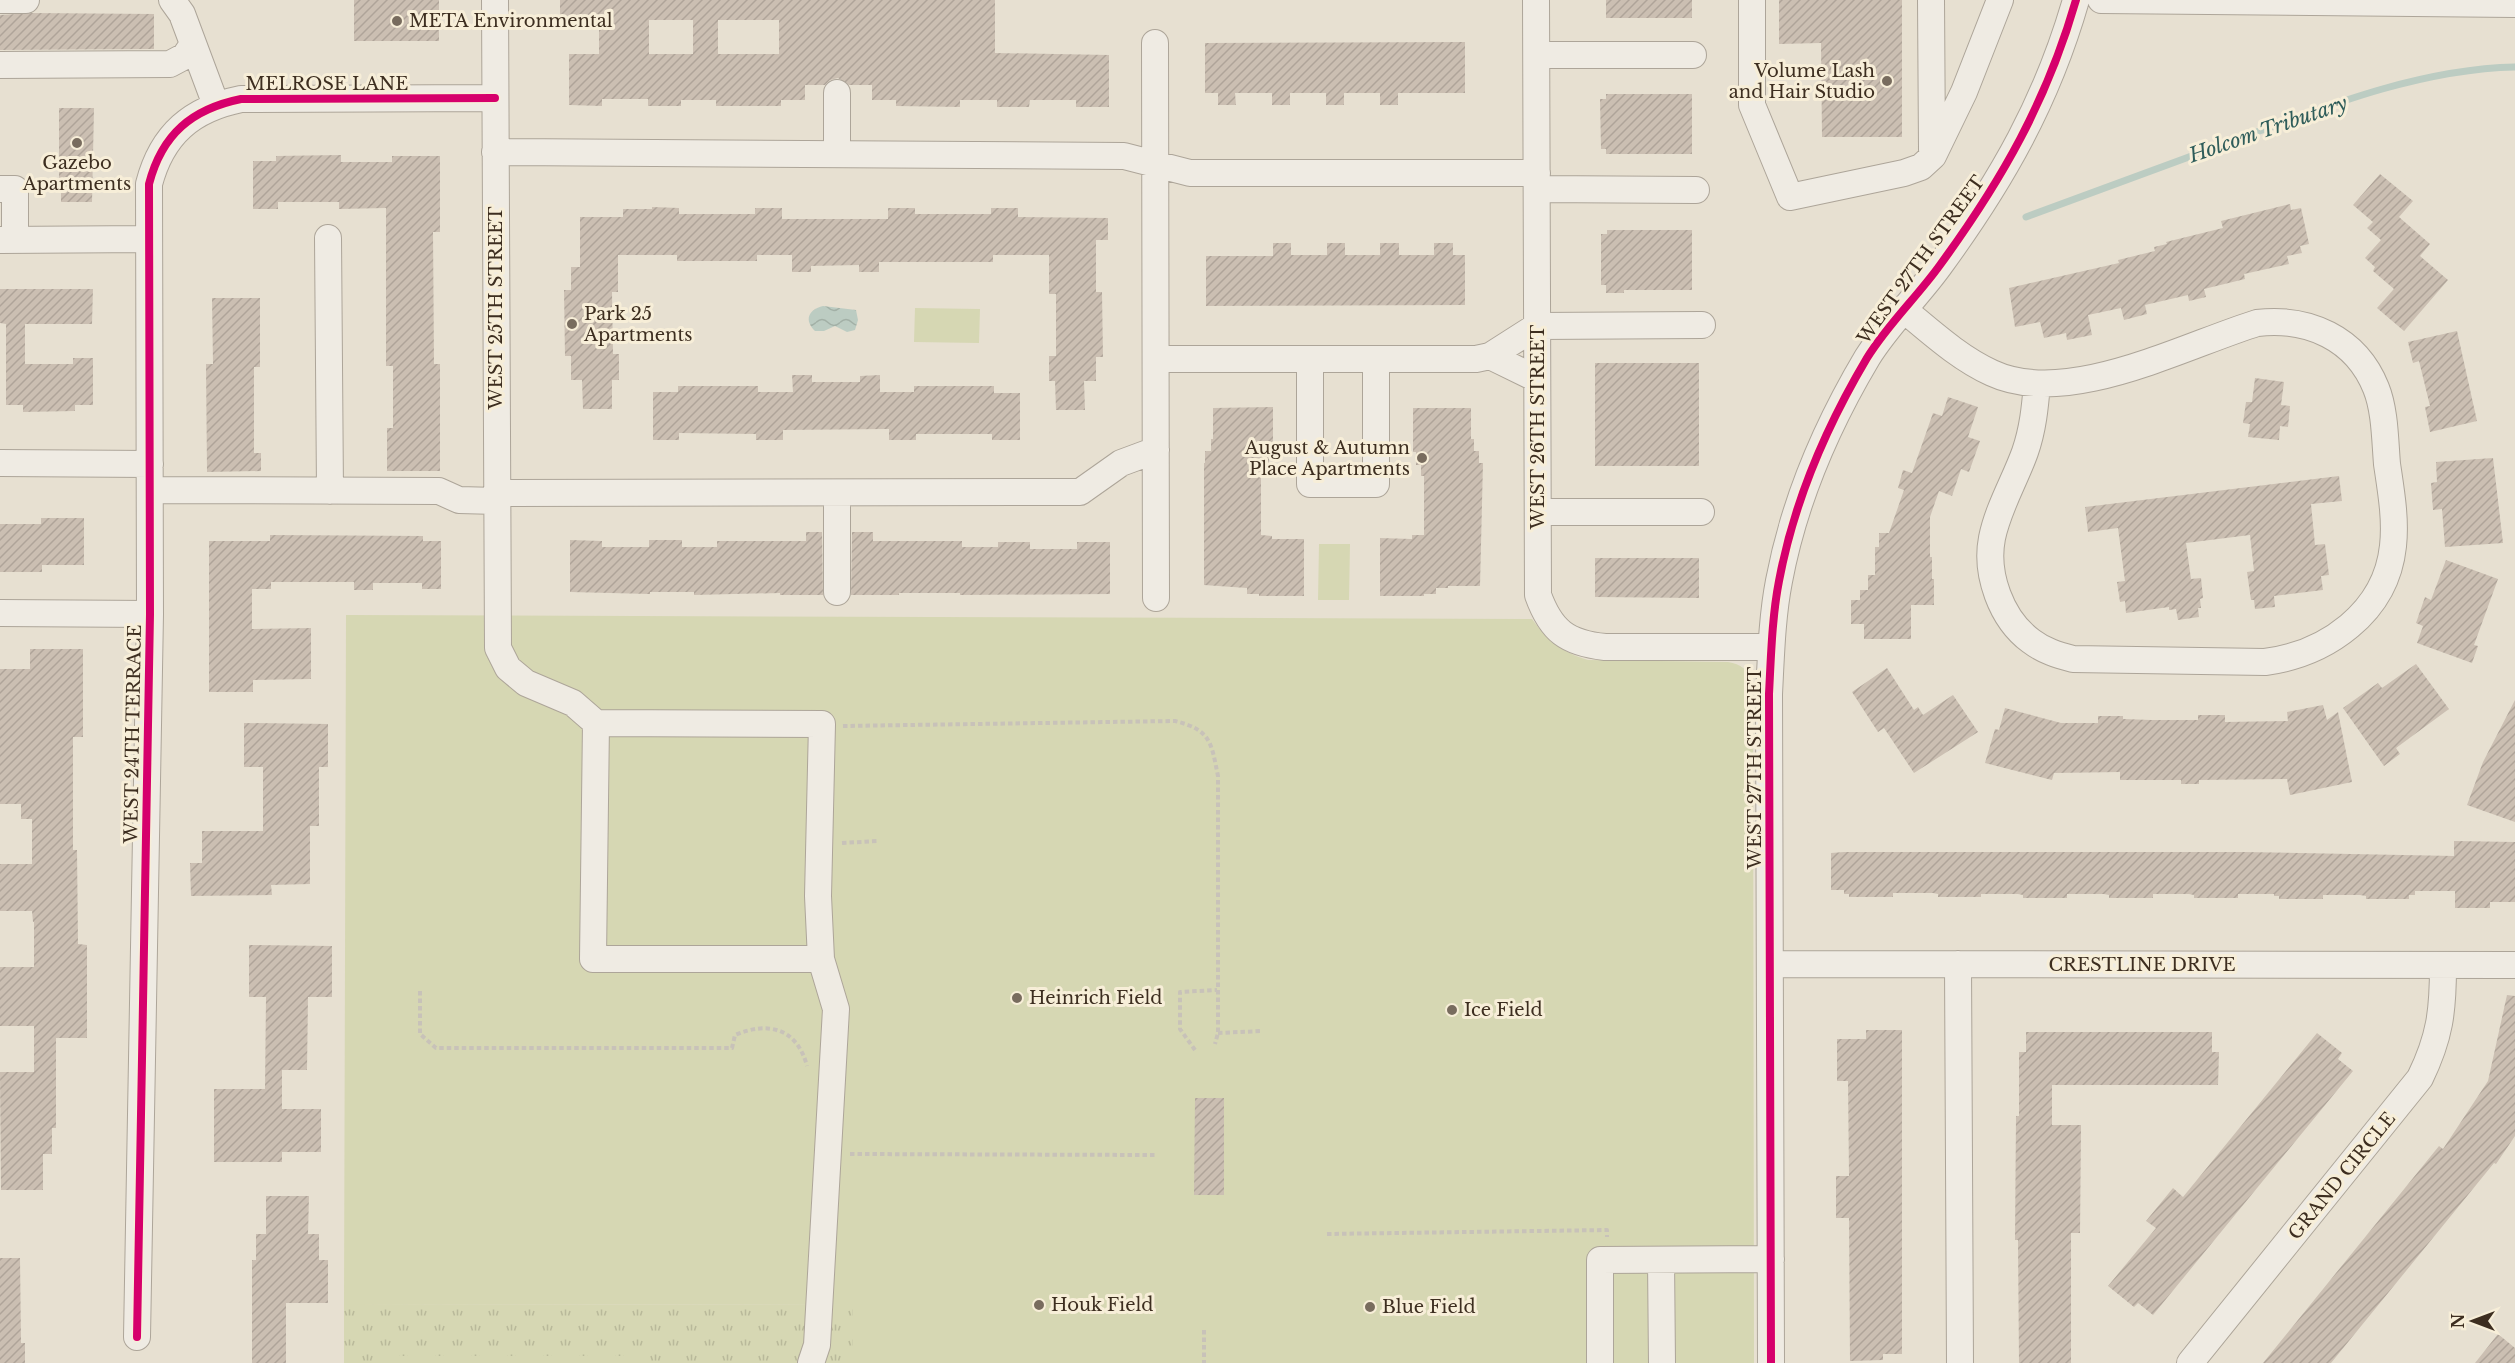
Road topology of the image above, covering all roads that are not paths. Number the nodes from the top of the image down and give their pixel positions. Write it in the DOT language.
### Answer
graph roads {
  1 [pos="0,0"];
  2 [pos="26,0"];
  3 [pos="172,0"];
  4 [pos="495,0"];
  5 [pos="1536,0"];
  6 [pos="1752,0"];
  7 [pos="1931,0"];
  8 [pos="2000,0"];
  9 [pos="2076,0"];
  10 [pos="2101,0"];
  11 [pos="2195,1"];
  12 [pos="2515,4"];
  13 [pos="1155,43"];
  14 [pos="194,44"];
  15 [pos="1537,55"];
  16 [pos="1693,55"];
  17 [pos="0,65"];
  18 [pos="837,93"];
  19 [pos="495,98"];
  20 [pos="216,105"];
  21 [pos="171,136"];
  22 [pos="495,152"];
  23 [pos="837,154"];
  24 [pos="1933,156"];
  25 [pos="1156,164"];
  26 [pos="1537,181"];
  27 [pos="0,189"];
  28 [pos="1696,190"];
  29 [pos="328,238"];
  30 [pos="149,239"];
  31 [pos="8,240"];
  32 [pos="1903,309"];
  33 [pos="1702,325"];
  34 [pos="1537,326"];
  35 [pos="1490,356"];
  36 [pos="1156,359"];
  37 [pos="1310,359"];
  38 [pos="1376,359"];
  39 [pos="1537,379"];
  40 [pos="2037,384"];
  41 [pos="1156,450"];
  42 [pos="0,463"];
  43 [pos="150,464"];
  44 [pos="150,490"];
  45 [pos="330,491"];
  46 [pos="837,493"];
  47 [pos="497,497"];
  48 [pos="1538,512"];
  49 [pos="1701,512"];
  50 [pos="837,592"];
  51 [pos="1156,598"];
  52 [pos="0,613"];
  53 [pos="150,614"];
  54 [pos="1771,647"];
  55 [pos="596,723"];
  56 [pos="821,959"];
  57 [pos="1770,964"];
  58 [pos="1958,964"];
  59 [pos="2515,965"];
  60 [pos="2442,966"];
  61 [pos="1771,1259"];
  62 [pos="1661,1260"];
  63 [pos="137,1337"];
  64 [pos="811,1363"];
  65 [pos="1600,1363"];
  66 [pos="1662,1363"];
  67 [pos="1771,1363"];
  68 [pos="1960,1363"];
  69 [pos="2190,1363"];
  1 -- 2 [label="street"];
  3 -- 14 [label="street"];
  4 -- 19 [label="street, WEST 25TH STREET"];
  5 -- 15 [label="street, WEST 26TH STREET"];
  6 -- 24 [label="street"];
  7 -- 24 [label="street"];
  8 -- 24 [label="street"];
  9 -- 32 [label="street, WEST 27TH STREET"];
  10 -- 11 [label="street"];
  11 -- 12 [label="street"];
  13 -- 25 [label="street"];
  14 -- 17 [label="street"];
  14 -- 20 [label="street"];
  15 -- 16 [label="street"];
  15 -- 26 [label="street, WEST 26TH STREET"];
  18 -- 23 [label="street"];
  19 -- 20 [label="street, MELROSE LANE"];
  19 -- 22 [label="street, WEST 25TH STREET"];
  20 -- 21 [label="street, MELROSE LANE"];
  21 -- 30 [label="street, WEST 24TH TERRACE"];
  22 -- 23 [label="street"];
  22 -- 47 [label="street, WEST 25TH STREET"];
  23 -- 25 [label="street"];
  25 -- 26 [label="street"];
  25 -- 36 [label="street"];
  26 -- 28 [label="street"];
  26 -- 34 [label="street, WEST 26TH STREET"];
  27 -- 31 [label="street"];
  29 -- 45 [label="street"];
  30 -- 31 [label="street"];
  30 -- 43 [label="street, WEST 24TH TERRACE"];
  32 -- 40 [label="street"];
  32 -- 54 [label="street, WEST 27TH STREET"];
  33 -- 34 [label="street"];
  34 -- 35 [label="street"];
  34 -- 39 [label="street, WEST 26TH STREET"];
  35 -- 38 [label="street"];
  35 -- 39 [label="street"];
  36 -- 37 [label="street"];
  36 -- 41 [label="street"];
  37 -- 38 [label="street"];
  37 -- 38 [label="street"];
  39 -- 48 [label="street, WEST 26TH STREET"];
  40 -- 40 [label="street"];
  41 -- 46 [label="street"];
  41 -- 51 [label="street"];
  42 -- 43 [label="street"];
  43 -- 44 [label="street, WEST 24TH TERRACE"];
  44 -- 45 [label="street"];
  44 -- 53 [label="street, WEST 24TH TERRACE"];
  45 -- 47 [label="street"];
  46 -- 47 [label="street"];
  46 -- 50 [label="street"];
  47 -- 55 [label="street, WEST 25TH STREET"];
  48 -- 49 [label="street"];
  48 -- 54 [label="street, WEST 26TH STREET"];
  52 -- 53 [label="street"];
  53 -- 63 [label="street, WEST 24TH TERRACE"];
  54 -- 57 [label="street, WEST 27TH STREET"];
  55 -- 56 [label="street"];
  55 -- 56 [label="street"];
  56 -- 64 [label="street"];
  57 -- 58 [label="street, CRESTLINE DRIVE"];
  57 -- 61 [label="street, WEST 27TH STREET"];
  58 -- 60 [label="street, CRESTLINE DRIVE"];
  58 -- 68 [label="street"];
  59 -- 60 [label="street, CRESTLINE DRIVE"];
  60 -- 69 [label="street, GRAND CIRCLE"];
  61 -- 62 [label="street"];
  61 -- 67 [label="street, WEST 27TH STREET"];
  62 -- 65 [label="street"];
  62 -- 66 [label="street"];
}
